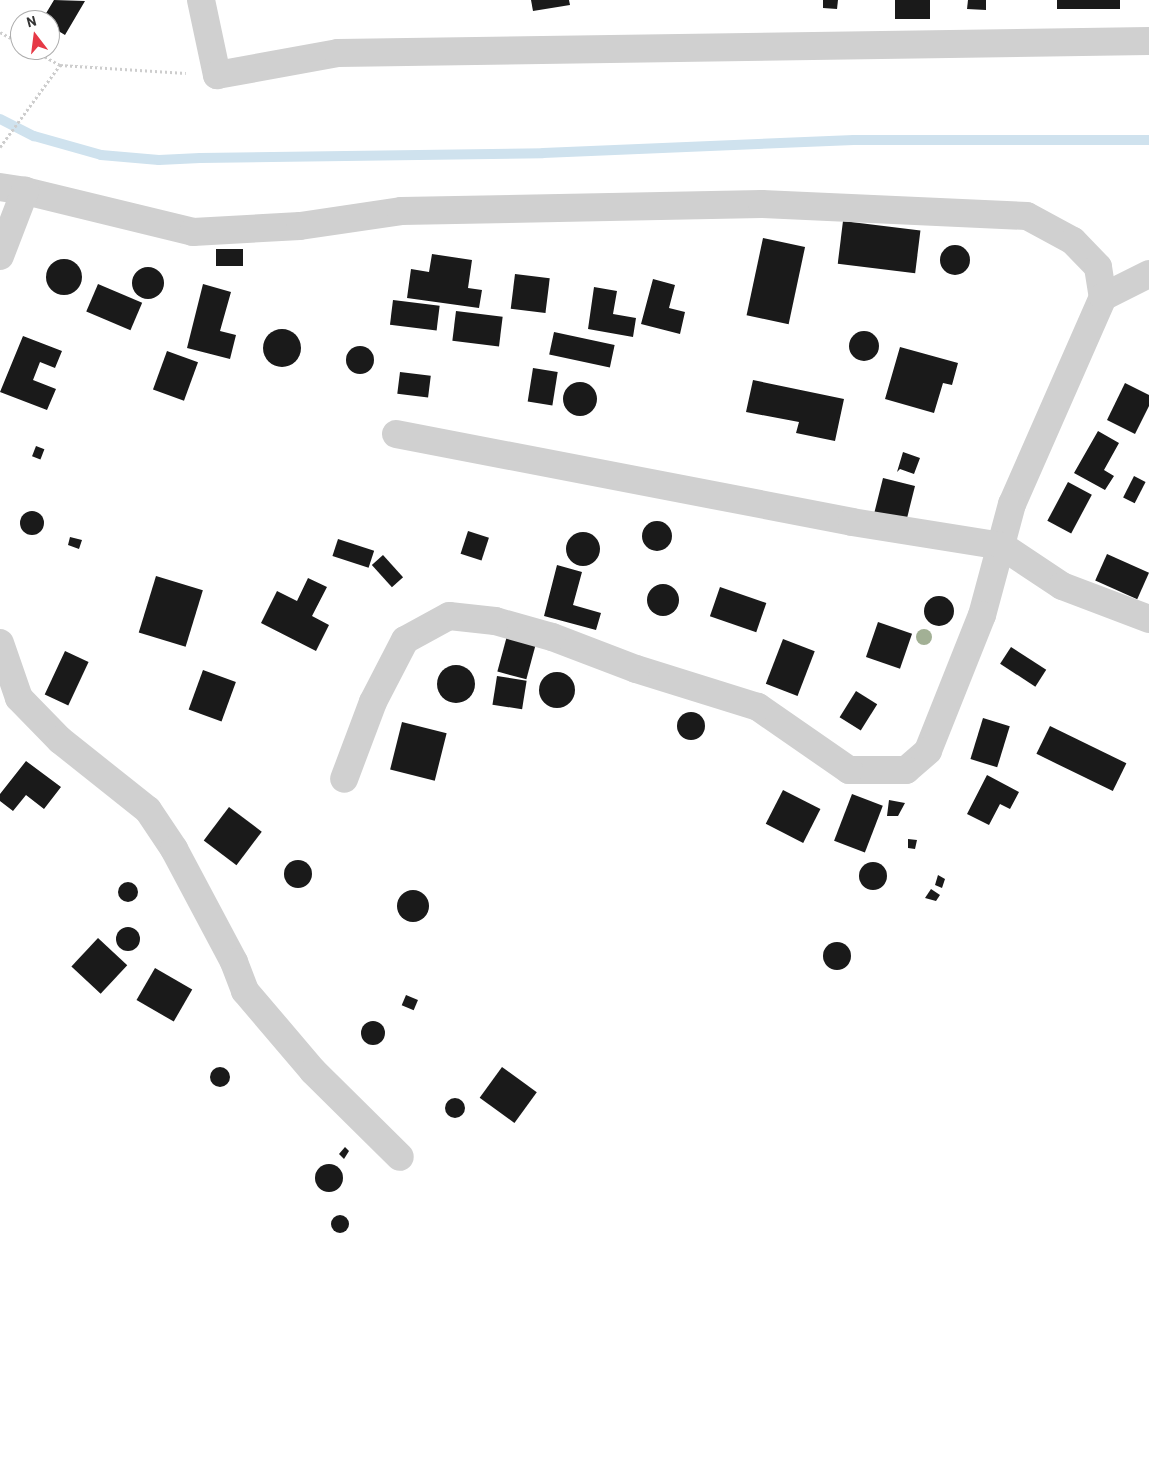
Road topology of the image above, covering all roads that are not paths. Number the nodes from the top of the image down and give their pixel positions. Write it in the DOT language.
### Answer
graph roads {
  1 [pos="201,0"];
  2 [pos="1149,41"];
  3 [pos="12,189"];
  4 [pos="0,256"];
  5 [pos="1149,274"];
  6 [pos="1103,297"];
  7 [pos="396,434"];
  8 [pos="1002,546"];
  9 [pos="1149,619"];
  10 [pos="0,643"];
  11 [pos="344,779"];
  12 [pos="400,1157"];
  1 -- 2 [label="street"];
  3 -- 4 [label="street"];
  3 -- 6 [label="street"];
  5 -- 6 [label="street"];
  6 -- 8 [label="street"];
  7 -- 8 [label="street"];
  8 -- 9 [label="street"];
  8 -- 11 [label="street"];
  10 -- 12 [label="street"];
}
